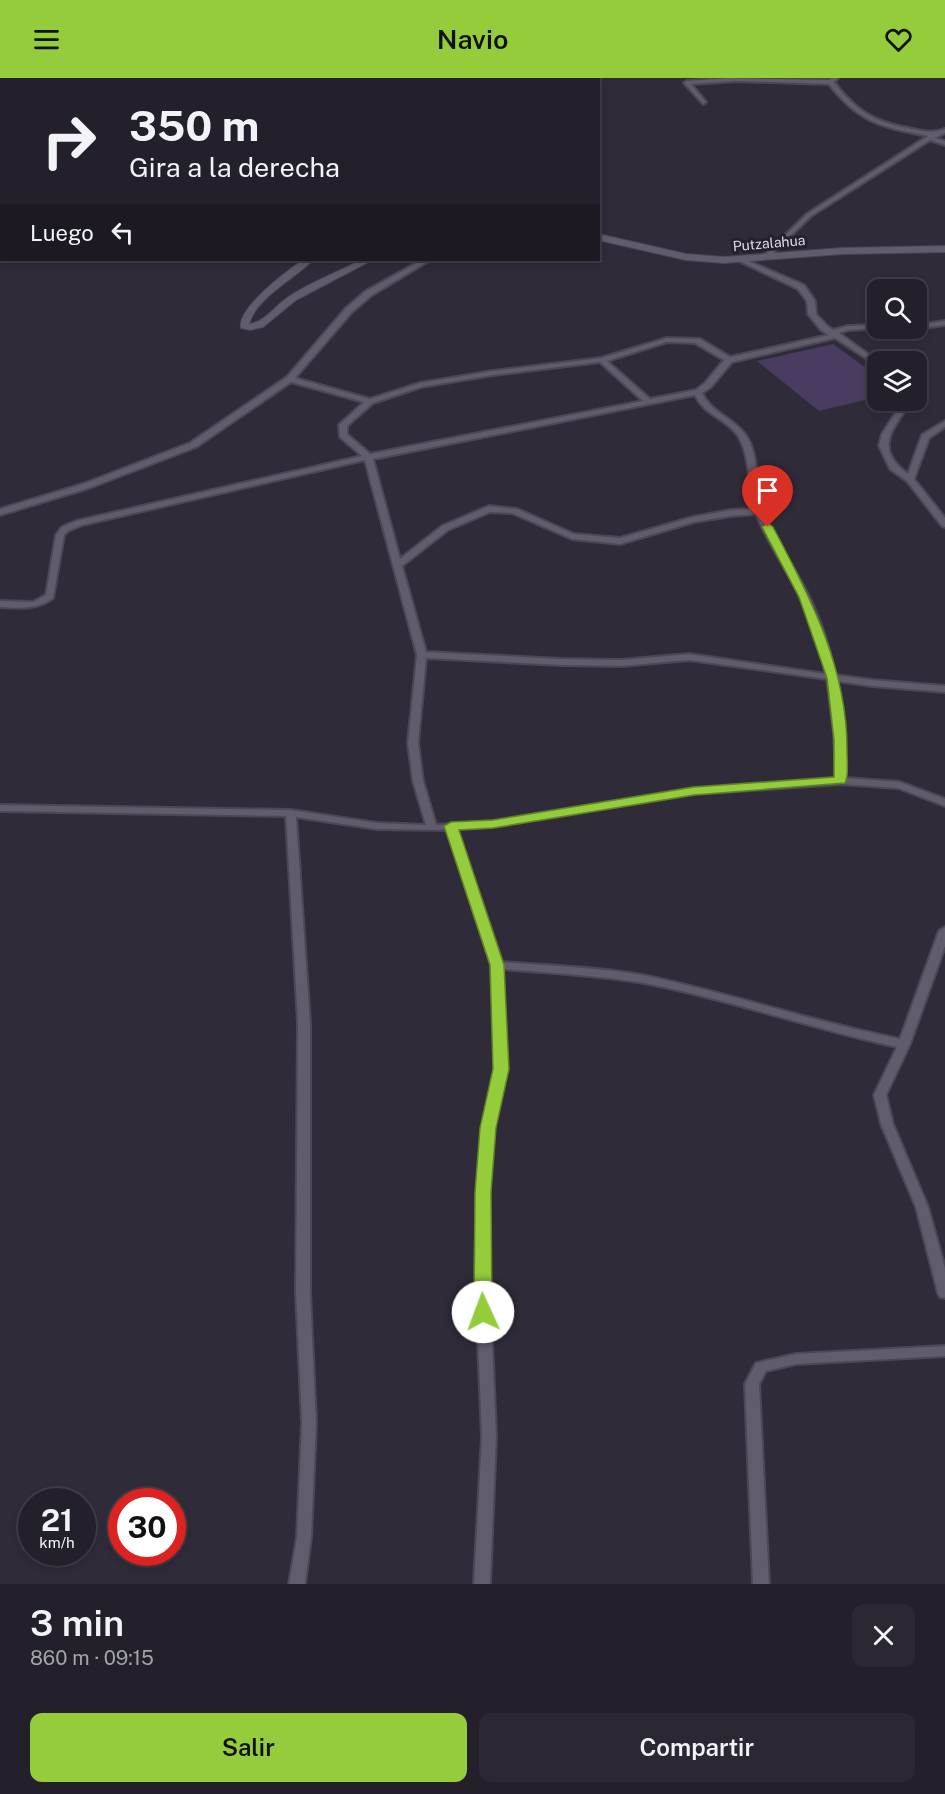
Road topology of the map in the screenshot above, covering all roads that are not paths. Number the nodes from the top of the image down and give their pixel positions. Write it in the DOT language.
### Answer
graph roads {
  1 [pos="833,80"];
  2 [pos="703,102"];
  3 [pos="945,131"];
  4 [pos="931,137"];
  5 [pos="945,142"];
  6 [pos="600,237"];
  7 [pos="945,249"];
  8 [pos="767,256"];
  9 [pos="741,260"];
  10 [pos="307,261"];
  11 [pos="365,261"];
  12 [pos="424,261"];
  13 [pos="945,323"];
  14 [pos="927,325"];
  15 [pos="867,327"];
  16 [pos="835,336"];
  17 [pos="867,357"];
  18 [pos="602,360"];
  19 [pos="729,360"];
  20 [pos="291,378"];
  21 [pos="698,392"];
  22 [pos="672,397"];
  23 [pos="370,401"];
  24 [pos="650,402"];
  25 [pos="702,405"];
  26 [pos="901,411"];
  27 [pos="945,423"];
  28 [pos="368,457"];
  29 [pos="910,479"];
  30 [pos="759,511"];
  31 [pos="0,512"];
  32 [pos="945,524"];
  33 [pos="397,566"];
  34 [pos="0,604"];
  35 [pos="422,655"];
  36 [pos="834,678"];
  37 [pos="945,689"];
  38 [pos="840,781"];
  39 [pos="945,803"];
  40 [pos="0,808"];
  41 [pos="291,813"];
  42 [pos="451,826"];
  43 [pos="432,828"];
  44 [pos="945,931"];
  45 [pos="497,965"];
  46 [pos="904,1044"];
  47 [pos="945,1293"];
  48 [pos="945,1351"];
  49 [pos="297,1584"];
  50 [pos="482,1584"];
  51 [pos="761,1584"];
  1 -- 2 [label="street"];
  1 -- 4 [label="street"];
  3 -- 4 [label="street"];
  4 -- 5 [label="street"];
  4 -- 8 [label="street"];
  6 -- 9 [label="street, Putzalahua"];
  7 -- 8 [label="street, Putzalahua"];
  8 -- 9 [label="street, Putzalahua"];
  9 -- 16 [label="street"];
  10 -- 11 [label="street"];
  12 -- 20 [label="street"];
  13 -- 14 [label="street"];
  15 -- 16 [label="street"];
  16 -- 17 [label="street"];
  16 -- 19 [label="street"];
  18 -- 19 [label="street"];
  18 -- 23 [label="street"];
  18 -- 24 [label="street"];
  19 -- 21 [label="street"];
  20 -- 23 [label="street"];
  20 -- 31 [label="street"];
  21 -- 22 [label="street"];
  21 -- 25 [label="street"];
  22 -- 24 [label="street"];
  22 -- 25 [label="street"];
  23 -- 28 [label="street"];
  24 -- 28 [label="street"];
  25 -- 30 [label="street"];
  26 -- 29 [label="street"];
  27 -- 29 [label="street"];
  28 -- 33 [label="street"];
  28 -- 34 [label="street"];
  29 -- 32 [label="street"];
  30 -- 33 [label="street"];
  30 -- 36 [label="street"];
  33 -- 35 [label="street"];
  35 -- 36 [label="street"];
  35 -- 43 [label="street"];
  36 -- 37 [label="street"];
  36 -- 38 [label="street"];
  38 -- 39 [label="street"];
  38 -- 42 [label="street"];
  40 -- 41 [label="street"];
  41 -- 43 [label="street"];
  41 -- 49 [label="street"];
  42 -- 43 [label="street"];
  42 -- 45 [label="street"];
  44 -- 46 [label="street"];
  45 -- 46 [label="street"];
  45 -- 50 [label="street"];
  46 -- 47 [label="street"];
  48 -- 51 [label="street"];
}
